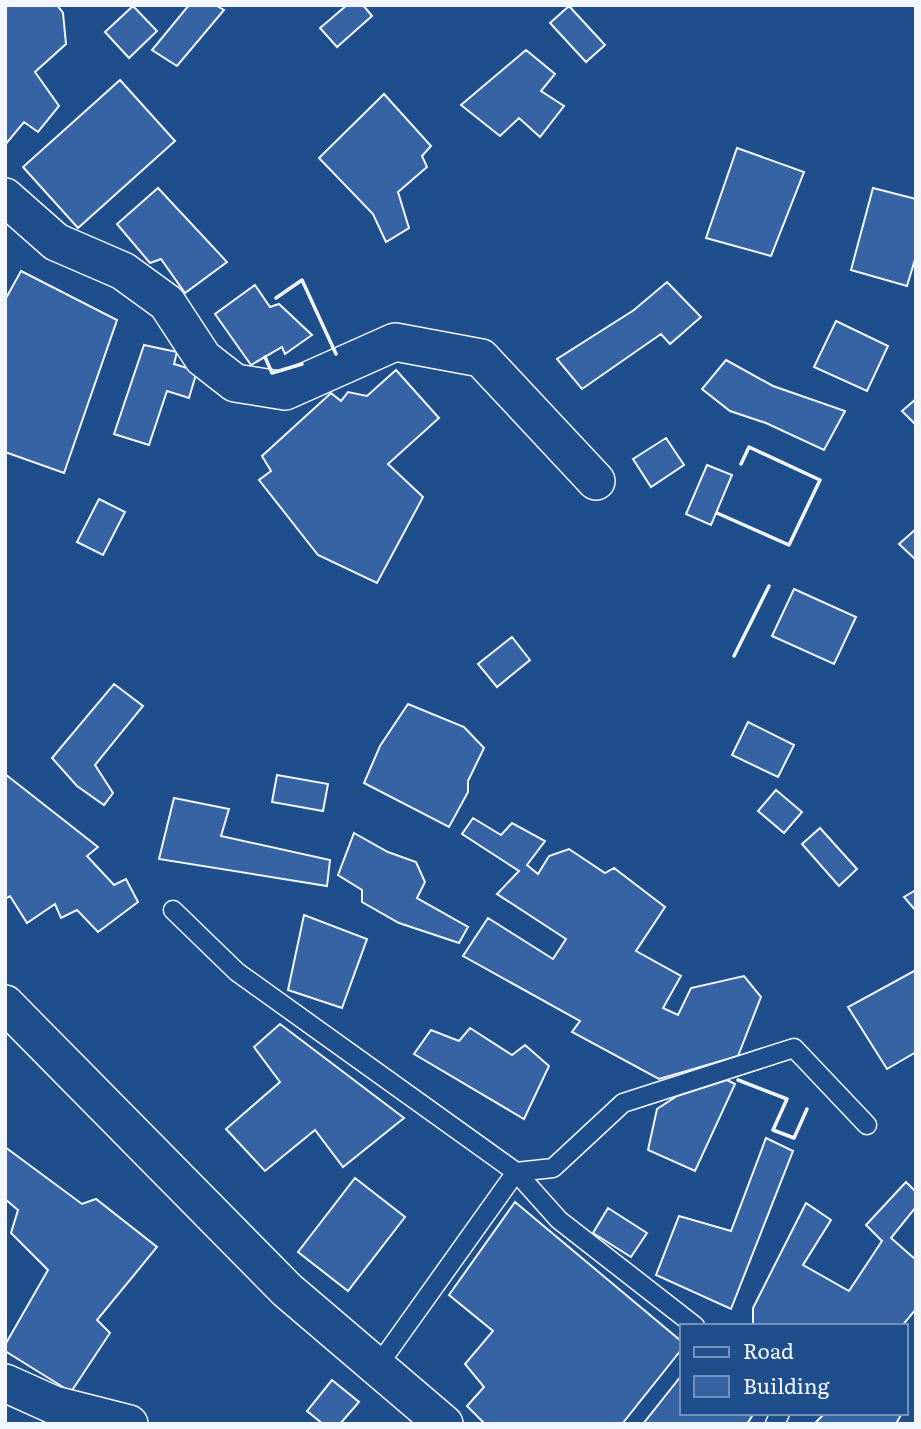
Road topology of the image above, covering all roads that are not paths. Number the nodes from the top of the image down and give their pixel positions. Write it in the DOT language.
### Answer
graph roads {
  1 [pos="5,197"];
  2 [pos="596,481"];
  3 [pos="173,910"];
  4 [pos="5,1004"];
  5 [pos="867,1125"];
  6 [pos="516,1172"];
  7 [pos="692,1324"];
  8 [pos="377,1367"];
  9 [pos="5,1383"];
  10 [pos="129,1424"];
  11 [pos="444,1424"];
  1 -- 2 [label="street"];
  3 -- 6 [label="lane"];
  4 -- 8 [label="street"];
  5 -- 6 [label="lane"];
  6 -- 7 [label="lane"];
  6 -- 8 [label="lane"];
  8 -- 11 [label="street"];
  9 -- 10 [label="street"];
}
